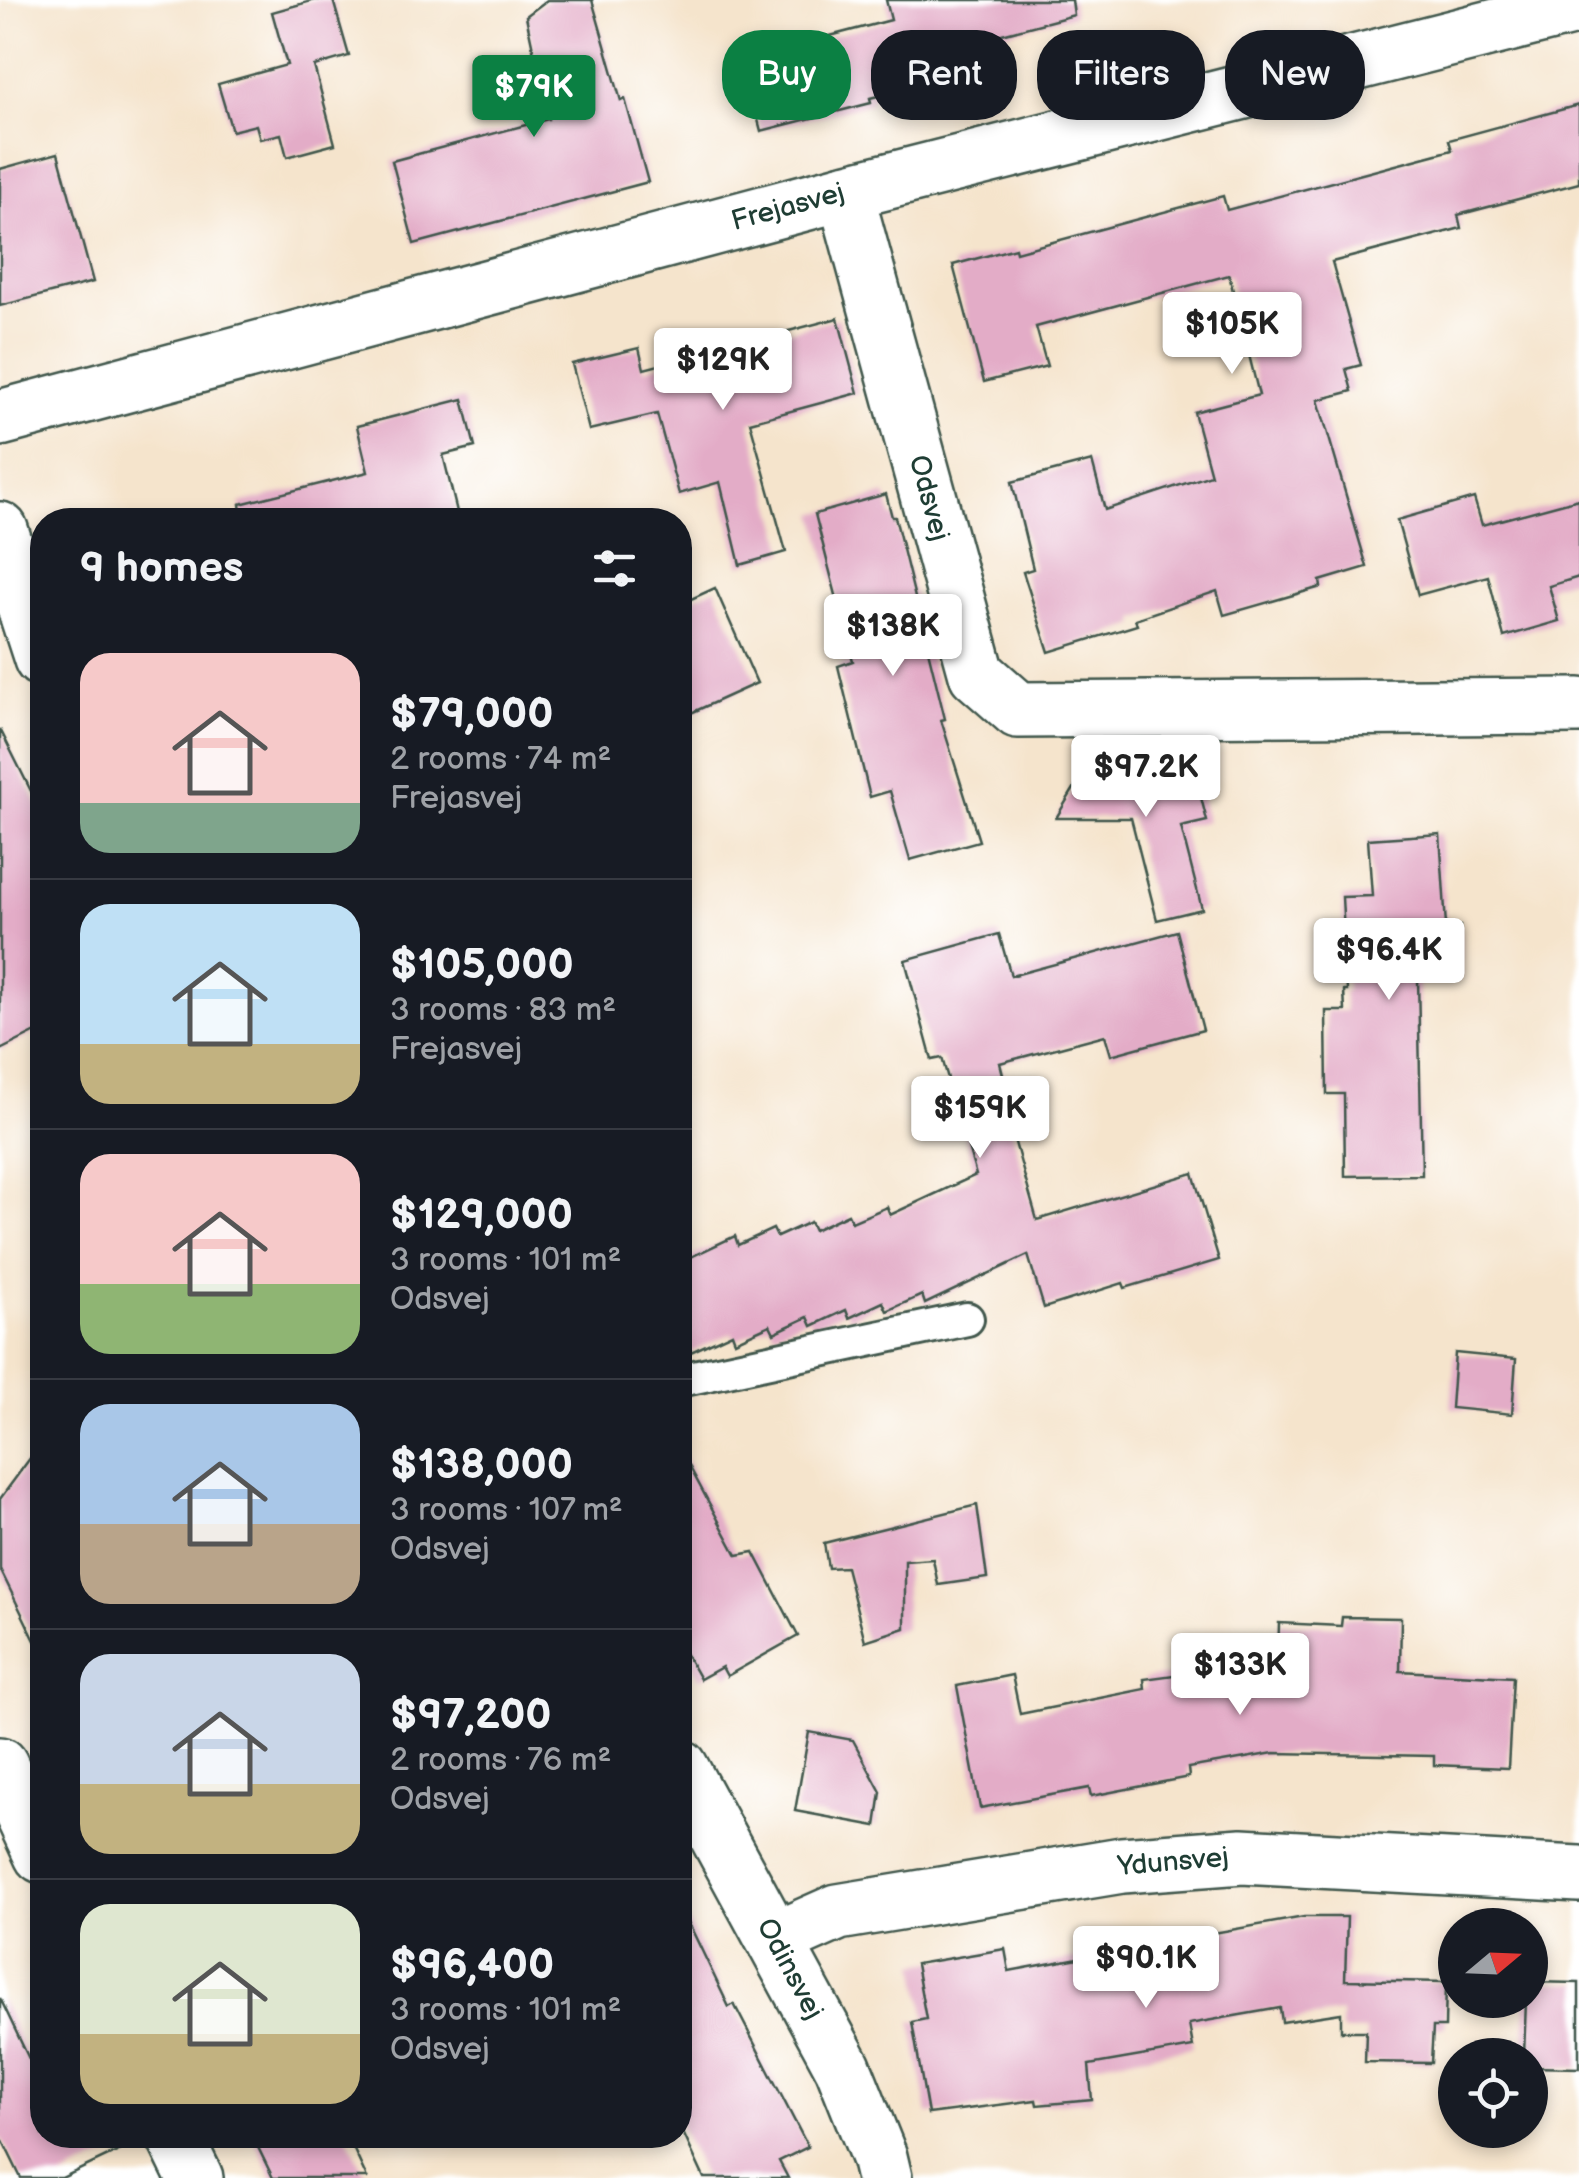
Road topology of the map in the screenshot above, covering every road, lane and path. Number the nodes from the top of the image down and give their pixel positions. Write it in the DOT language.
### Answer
graph roads {
  1 [pos="1579,6"];
  2 [pos="845,192"];
  3 [pos="0,418"];
  4 [pos="0,530"];
  5 [pos="30,622"];
  6 [pos="1579,706"];
  7 [pos="968,1318"];
  8 [pos="692,1377"];
  9 [pos="0,1765"];
  10 [pos="692,1789"];
  11 [pos="30,1829"];
  12 [pos="1579,1874"];
  13 [pos="775,1940"];
  14 [pos="180,2148"];
  15 [pos="194,2178"];
  16 [pos="884,2178"];
  1 -- 2 [label="street, Frejasvej"];
  2 -- 3 [label="street, Frejasvej"];
  2 -- 6 [label="street, Odsvej"];
  4 -- 5 [label="street"];
  7 -- 8 [label="lane"];
  9 -- 11 [label="street"];
  10 -- 13 [label="street, Odinsvej"];
  12 -- 13 [label="street, Ydunsvej"];
  13 -- 16 [label="street, Odinsvej"];
  14 -- 15 [label="street"];
}
